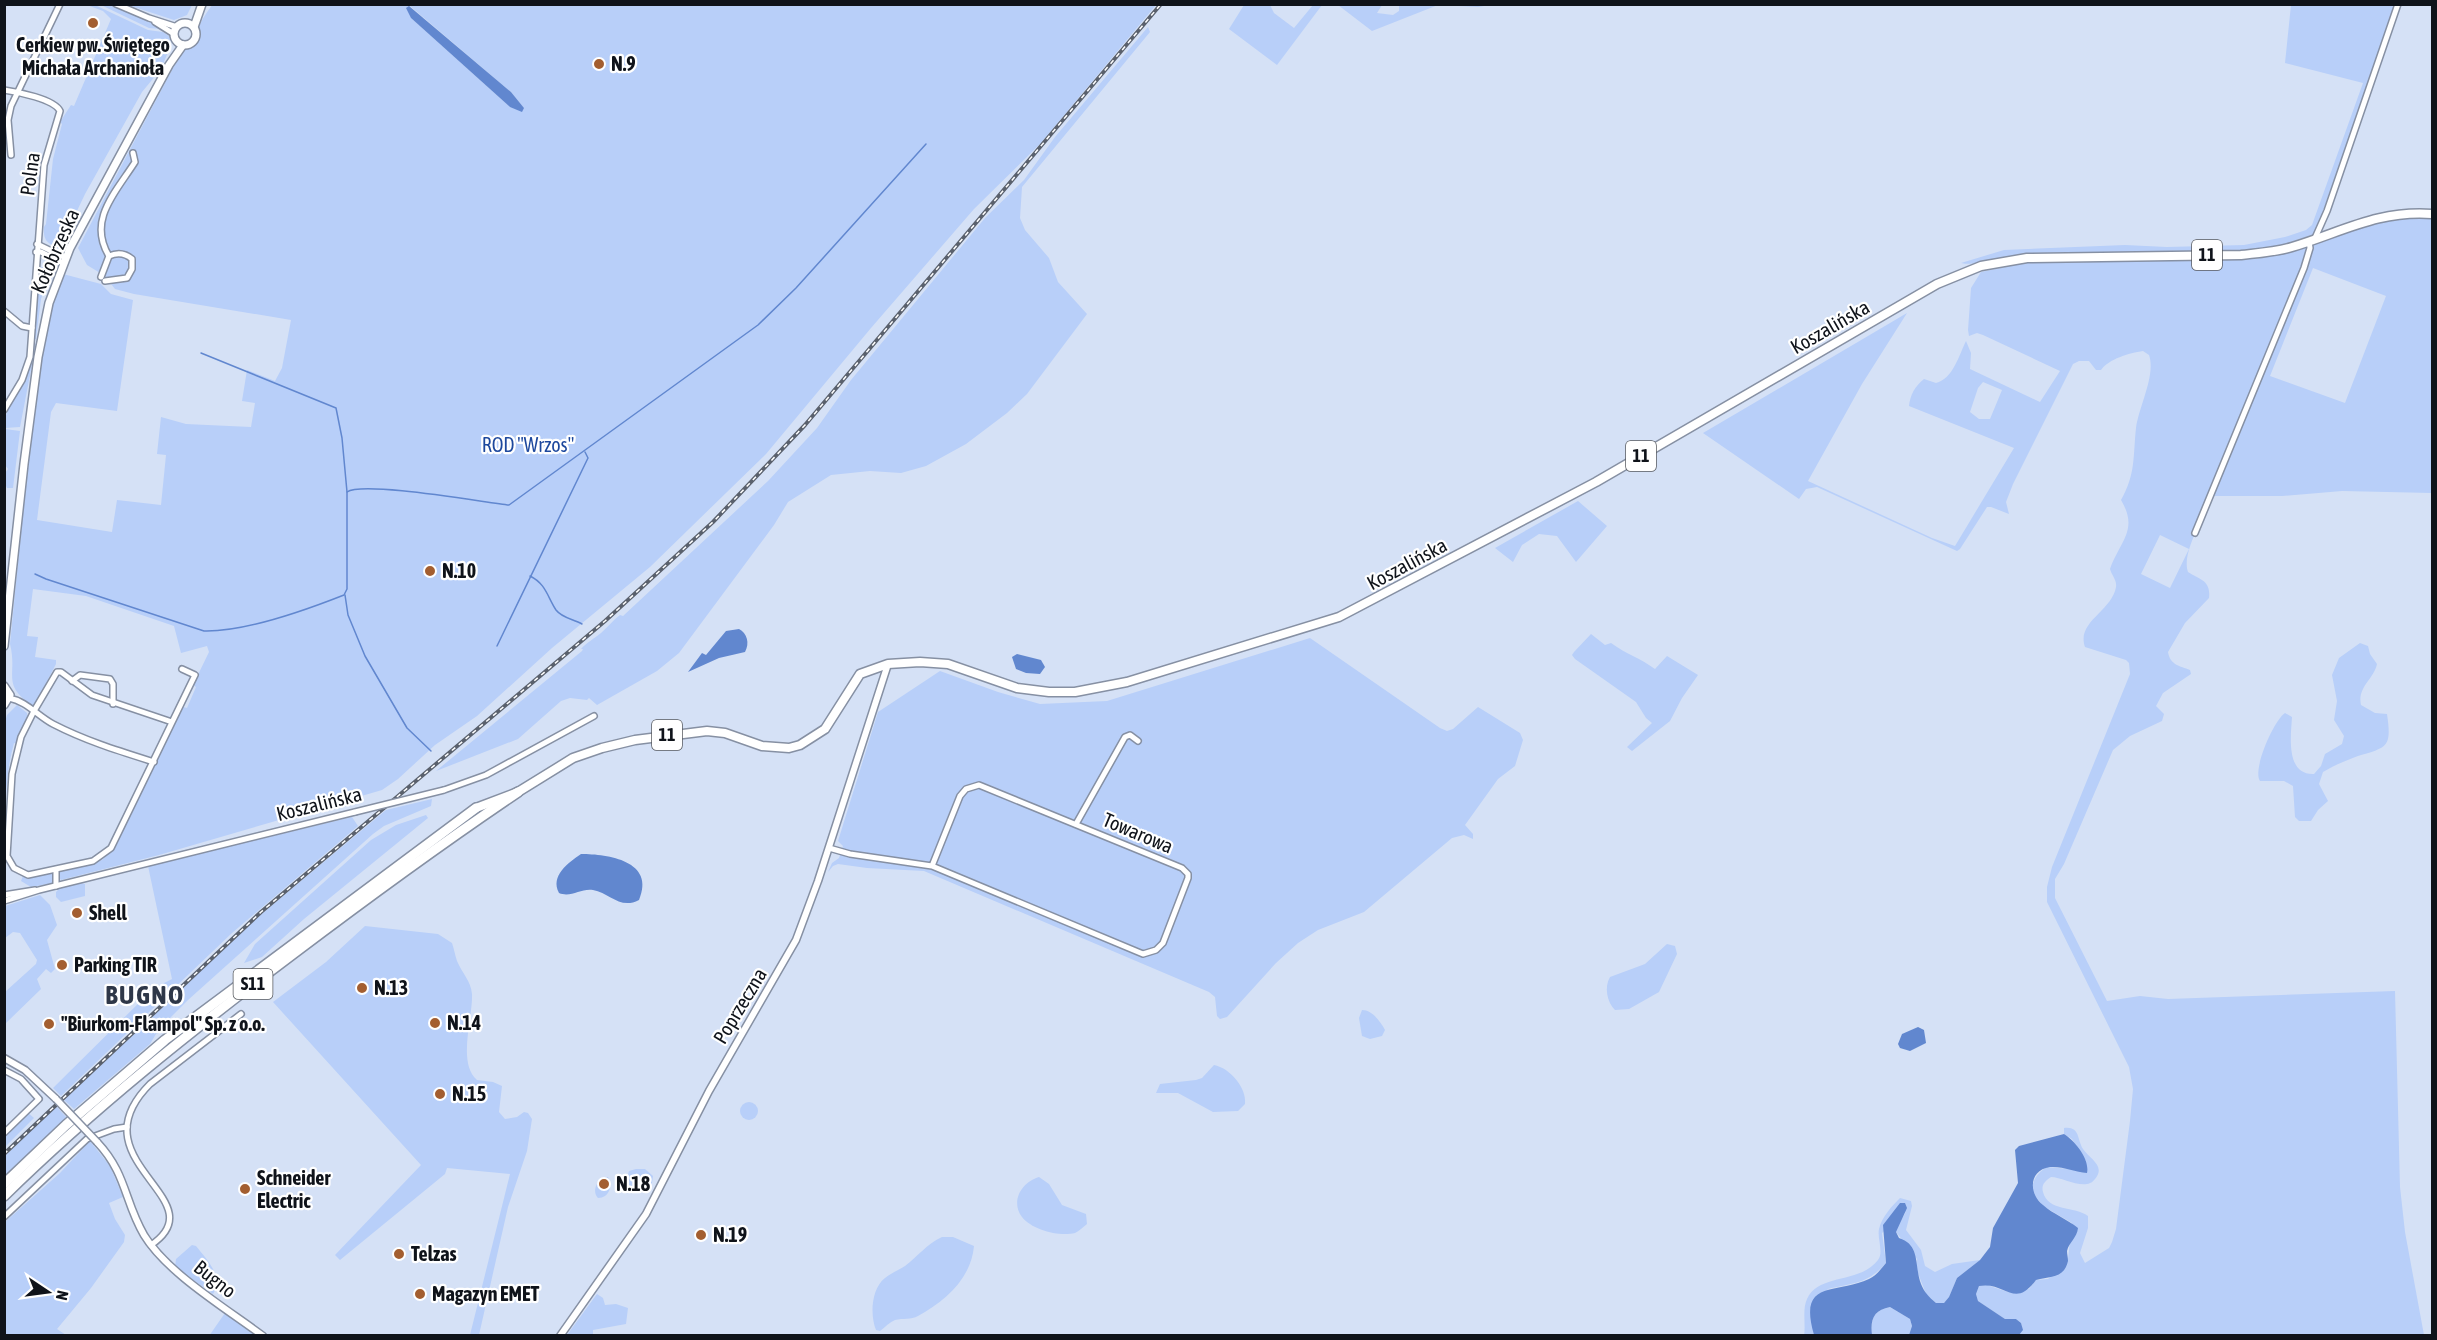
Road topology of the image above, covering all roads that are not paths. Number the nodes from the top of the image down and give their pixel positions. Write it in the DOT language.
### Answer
graph roads {
  1 [pos="60,4"];
  2 [pos="116,4"];
  3 [pos="202,4"];
  4 [pos="2398,4"];
  5 [pos="191,25"];
  6 [pos="175,30"];
  7 [pos="180,44"];
  8 [pos="4,90"];
  9 [pos="18,92"];
  10 [pos="134,153"];
  11 [pos="11,155"];
  12 [pos="2433,214"];
  13 [pos="2312,240"];
  14 [pos="37,244"];
  15 [pos="36,252"];
  16 [pos="109,256"];
  17 [pos="65,260"];
  18 [pos="5,312"];
  19 [pos="32,328"];
  20 [pos="4,410"];
  21 [pos="2195,533"];
  22 [pos="4,646"];
  23 [pos="888,664"];
  24 [pos="182,669"];
  25 [pos="72,681"];
  26 [pos="5,686"];
  27 [pos="9,698"];
  28 [pos="113,704"];
  29 [pos="4,705"];
  30 [pos="34,711"];
  31 [pos="594,716"];
  32 [pos="172,722"];
  33 [pos="1138,741"];
  34 [pos="154,762"];
  35 [pos="518,792"];
  36 [pos="476,808"];
  37 [pos="1076,824"];
  38 [pos="829,848"];
  39 [pos="932,866"];
  40 [pos="56,870"];
  41 [pos="56,886"];
  42 [pos="39,890"];
  43 [pos="4,895"];
  44 [pos="4,901"];
  45 [pos="241,1014"];
  46 [pos="4,1058"];
  47 [pos="4,1070"];
  48 [pos="127,1127"];
  49 [pos="4,1132"];
  50 [pos="4,1184"];
  51 [pos="4,1196"];
  52 [pos="4,1217"];
  53 [pos="151,1245"];
  54 [pos="263,1335"];
  55 [pos="560,1335"];
  1 -- 9 [label="street"];
  2 -- 6 [label="street"];
  3 -- 5 [label="main road"];
  4 -- 13 [label="street"];
  5 -- 6 [label="main road"];
  5 -- 7 [label="main road"];
  6 -- 7 [label="main road"];
  7 -- 17 [label="main road, Kołobrzeska"];
  8 -- 9 [label="street"];
  9 -- 11 [label="street"];
  9 -- 14 [label="street, Polna"];
  10 -- 16 [label="street"];
  12 -- 13 [label="highway, 11"];
  13 -- 21 [label="street"];
  13 -- 23 [label="highway, Koszalińska / 11"];
  14 -- 15 [label="street, Polna"];
  14 -- 17 [label="street"];
  15 -- 17 [label="street"];
  15 -- 19 [label="street, Polna"];
  16 -- 16 [label="street"];
  17 -- 22 [label="main road, Kołobrzeska"];
  18 -- 19 [label="street"];
  19 -- 20 [label="street, Polna"];
  23 -- 35 [label="highway, 11"];
  23 -- 38 [label="street, Poprzeczna"];
  24 -- 32 [label="street"];
  25 -- 28 [label="street"];
  25 -- 28 [label="street"];
  25 -- 30 [label="street"];
  26 -- 27 [label="main road"];
  27 -- 29 [label="main road"];
  27 -- 30 [label="street"];
  28 -- 32 [label="street"];
  30 -- 34 [label="street"];
  30 -- 40 [label="street"];
  31 -- 41 [label="street, Koszalińska, bridge"];
  32 -- 34 [label="street"];
  33 -- 37 [label="street, Towarowa"];
  34 -- 40 [label="street"];
  35 -- 36 [label="highway, 11"];
  35 -- 51 [label="highway, S11"];
  36 -- 50 [label="highway, S11"];
  37 -- 39 [label="street, Towarowa"];
  37 -- 39 [label="street, Towarowa"];
  38 -- 39 [label="street"];
  38 -- 55 [label="street, Poprzeczna"];
  40 -- 41 [label="street"];
  41 -- 42 [label="street, Koszalińska"];
  42 -- 43 [label="street, Koszalińska"];
  42 -- 44 [label="street, Koszalińska"];
  45 -- 48 [label="street"];
  46 -- 53 [label="street, bridge"];
  47 -- 49 [label="street"];
  48 -- 52 [label="street"];
  48 -- 53 [label="street"];
  53 -- 54 [label="street, Bugno"];
}
